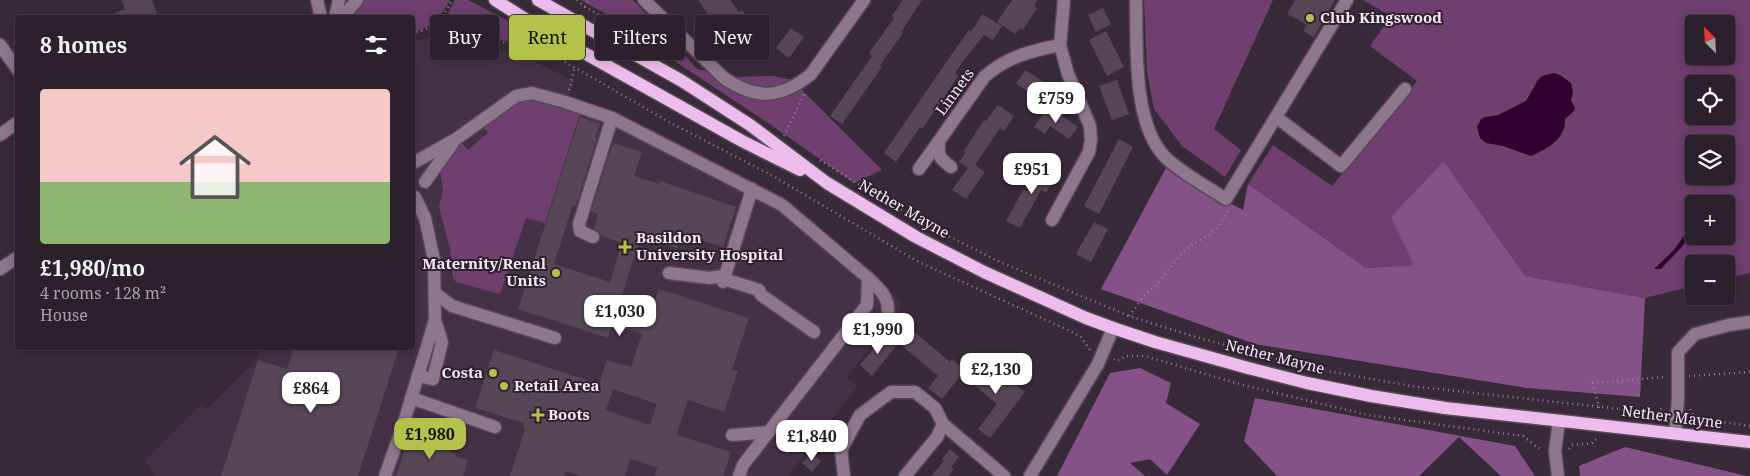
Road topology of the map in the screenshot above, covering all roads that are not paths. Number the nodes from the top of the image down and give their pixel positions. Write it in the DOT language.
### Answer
graph roads {
  1 [pos="317,0"];
  2 [pos="339,0"];
  3 [pos="357,0"];
  4 [pos="490,0"];
  5 [pos="495,0"];
  6 [pos="538,0"];
  7 [pos="644,0"];
  8 [pos="864,0"];
  9 [pos="1064,0"];
  10 [pos="1136,0"];
  11 [pos="1347,0"];
  12 [pos="508,8"];
  13 [pos="320,15"];
  14 [pos="336,15"];
  15 [pos="344,15"];
  16 [pos="0,45"];
  17 [pos="1060,45"];
  18 [pos="15,66"];
  19 [pos="1405,89"];
  20 [pos="1276,117"];
  21 [pos="612,118"];
  22 [pos="15,124"];
  23 [pos="0,135"];
  24 [pos="456,139"];
  25 [pos="939,142"];
  26 [pos="415,161"];
  27 [pos="415,163"];
  28 [pos="951,167"];
  29 [pos="919,169"];
  30 [pos="426,182"];
  31 [pos="828,183"];
  32 [pos="752,189"];
  33 [pos="415,197"];
  34 [pos="415,200"];
  35 [pos="1052,220"];
  36 [pos="593,237"];
  37 [pos="15,259"];
  38 [pos="0,269"];
  39 [pos="669,273"];
  40 [pos="724,276"];
  41 [pos="868,278"];
  42 [pos="435,293"];
  43 [pos="888,311"];
  44 [pos="1750,322"];
  45 [pos="1113,328"];
  46 [pos="814,332"];
  47 [pos="555,338"];
  48 [pos="411,398"];
  49 [pos="1560,421"];
  50 [pos="943,424"];
  51 [pos="495,427"];
  52 [pos="769,432"];
  53 [pos="1675,433"];
  54 [pos="732,434"];
  55 [pos="1750,442"];
  56 [pos="385,476"];
  57 [pos="739,476"];
  58 [pos="844,476"];
  59 [pos="904,476"];
  60 [pos="1004,476"];
  61 [pos="1030,476"];
  62 [pos="1558,476"];
  1 -- 13 [label="street"];
  2 -- 14 [label="street"];
  3 -- 15 [label="street"];
  4 -- 12 [label="street"];
  5 -- 12 [label="main road, Nether Mayne"];
  6 -- 31 [label="main road, Nether Mayne"];
  7 -- 8 [label="street"];
  9 -- 17 [label="street"];
  10 -- 20 [label="street"];
  11 -- 20 [label="street"];
  12 -- 31 [label="main road, Nether Mayne"];
  16 -- 18 [label="street"];
  17 -- 25 [label="street, Linnets"];
  17 -- 35 [label="street"];
  19 -- 20 [label="street"];
  21 -- 24 [label="street"];
  21 -- 32 [label="street"];
  21 -- 36 [label="street"];
  22 -- 23 [label="street"];
  24 -- 26 [label="street"];
  24 -- 30 [label="street"];
  25 -- 28 [label="street"];
  25 -- 29 [label="street, Linnets"];
  27 -- 30 [label="street"];
  30 -- 33 [label="street"];
  31 -- 45 [label="main road, Nether Mayne"];
  32 -- 40 [label="street"];
  32 -- 41 [label="street"];
  34 -- 42 [label="street"];
  37 -- 38 [label="street"];
  39 -- 40 [label="street"];
  40 -- 46 [label="street"];
  41 -- 43 [label="street"];
  41 -- 52 [label="street"];
  42 -- 47 [label="street"];
  42 -- 48 [label="street"];
  44 -- 53 [label="street"];
  45 -- 49 [label="main road, Nether Mayne"];
  45 -- 61 [label="street"];
  48 -- 51 [label="street"];
  48 -- 56 [label="street"];
  49 -- 53 [label="main road, Nether Mayne"];
  49 -- 62 [label="street"];
  50 -- 58 [label="street"];
  50 -- 59 [label="street"];
  50 -- 60 [label="street"];
  52 -- 54 [label="street"];
  52 -- 57 [label="street"];
  53 -- 55 [label="main road, Nether Mayne"];
}
